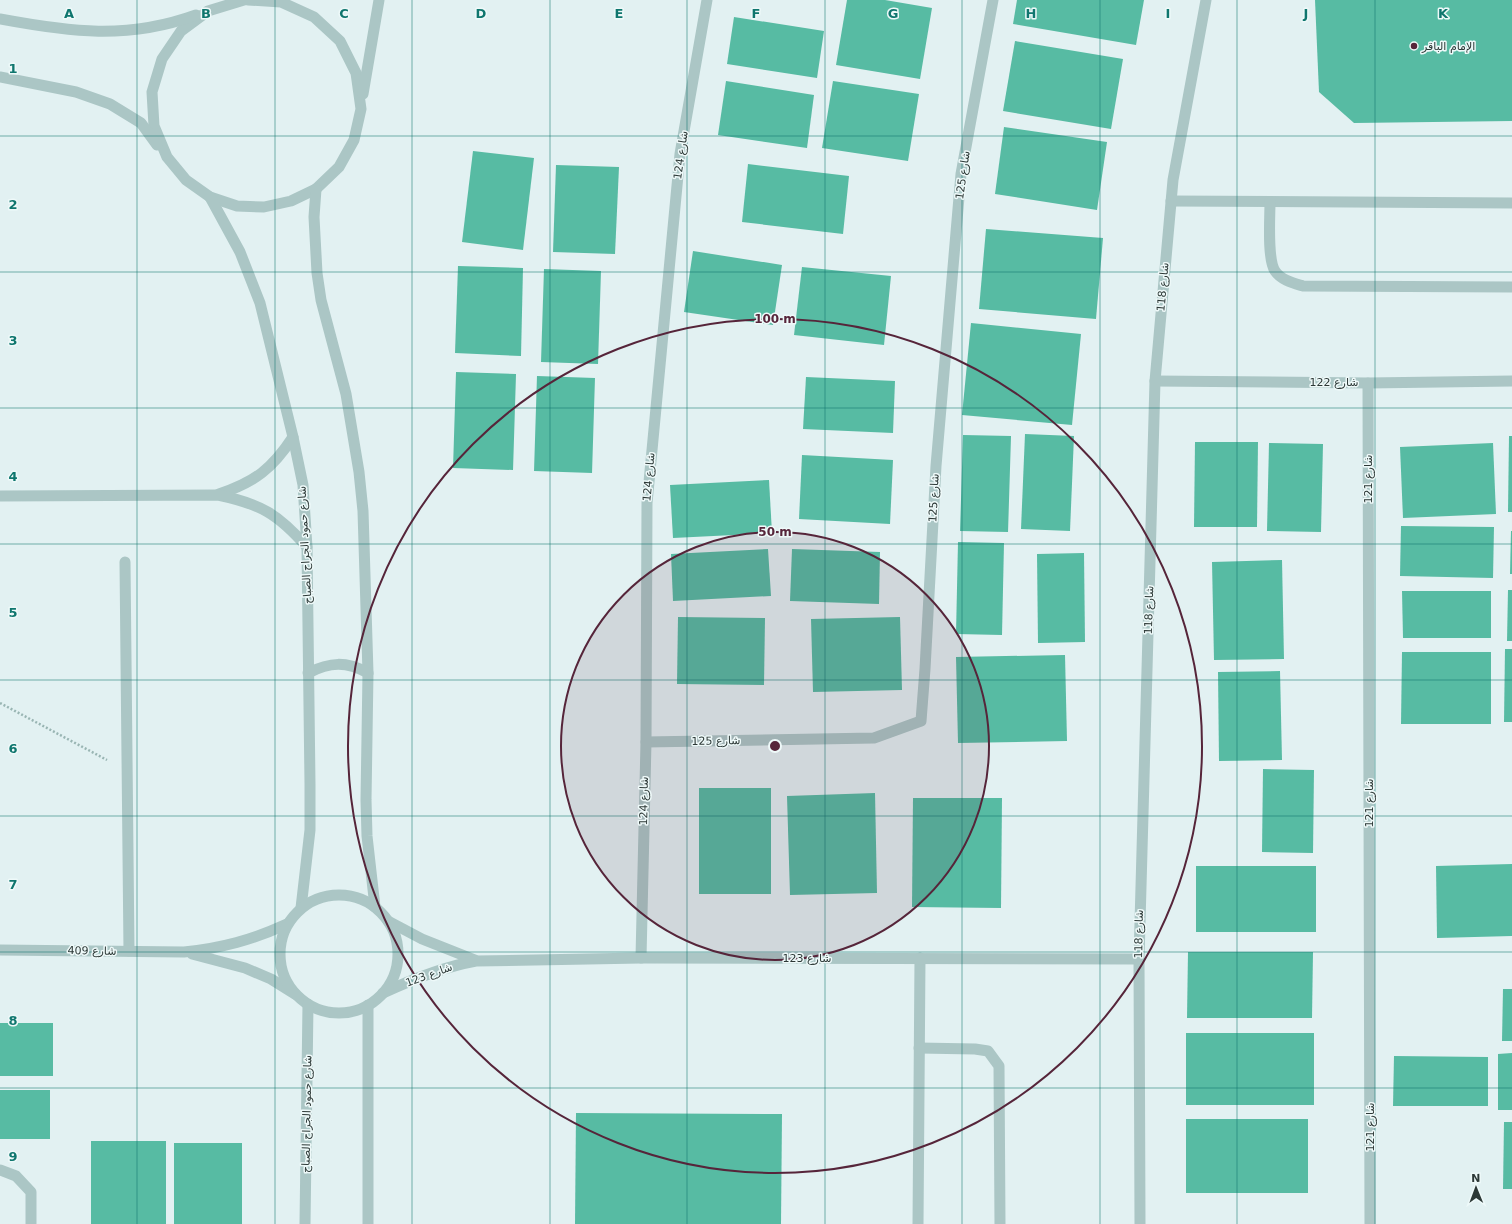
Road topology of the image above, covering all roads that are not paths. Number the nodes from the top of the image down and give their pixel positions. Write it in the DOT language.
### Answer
graph roads {
  1 [pos="244,0"];
  2 [pos="248,0"];
  3 [pos="379,0"];
  4 [pos="707,0"];
  5 [pos="993,0"];
  6 [pos="1206,0"];
  7 [pos="208,11"];
  8 [pos="0,19"];
  9 [pos="0,77"];
  10 [pos="361,109"];
  11 [pos="167,157"];
  12 [pos="316,189"];
  13 [pos="210,197"];
  14 [pos="1171,201"];
  15 [pos="1270,202"];
  16 [pos="1512,203"];
  17 [pos="1512,287"];
  18 [pos="1155,381"];
  19 [pos="1512,381"];
  20 [pos="1368,382"];
  21 [pos="293,437"];
  22 [pos="218,494"];
  23 [pos="0,496"];
  24 [pos="307,546"];
  25 [pos="125,562"];
  26 [pos="308,672"];
  27 [pos="368,673"];
  28 [pos="646,742"];
  29 [pos="375,907"];
  30 [pos="301,908"];
  31 [pos="388,921"];
  32 [pos="287,924"];
  33 [pos="0,950"];
  34 [pos="129,952"];
  35 [pos="184,952"];
  36 [pos="641,958"];
  37 [pos="920,958"];
  38 [pos="1139,959"];
  39 [pos="476,961"];
  40 [pos="383,993"];
  41 [pos="295,994"];
  42 [pos="308,1004"];
  43 [pos="368,1005"];
  44 [pos="919,1048"];
  45 [pos="0,1170"];
  46 [pos="31,1224"];
  47 [pos="306,1224"];
  48 [pos="368,1224"];
  49 [pos="918,1224"];
  50 [pos="1000,1224"];
  51 [pos="1140,1224"];
  52 [pos="1370,1224"];
  1 -- 7 [label="street"];
  2 -- 10 [label="street"];
  3 -- 10 [label="street"];
  4 -- 28 [label="street, شارع 124"];
  5 -- 28 [label="street, شارع 125"];
  6 -- 14 [label="street, شارع 118"];
  7 -- 8 [label="street"];
  7 -- 11 [label="street"];
  9 -- 11 [label="street"];
  10 -- 12 [label="street"];
  11 -- 13 [label="street"];
  12 -- 13 [label="street"];
  12 -- 27 [label="street"];
  13 -- 21 [label="street, شارع حمود الجراح الصباح"];
  14 -- 15 [label="street"];
  14 -- 18 [label="street, شارع 118"];
  15 -- 16 [label="street"];
  15 -- 17 [label="street"];
  18 -- 20 [label="street, شارع 122"];
  18 -- 38 [label="street, شارع 118"];
  19 -- 20 [label="street, شارع 122"];
  20 -- 52 [label="street, شارع 121"];
  21 -- 22 [label="street"];
  21 -- 24 [label="street, شارع حمود الجراح الصباح"];
  22 -- 23 [label="street"];
  22 -- 24 [label="street"];
  24 -- 26 [label="street, شارع حمود الجراح الصباح"];
  25 -- 34 [label="street"];
  26 -- 27 [label="street"];
  26 -- 30 [label="street, شارع حمود الجراح الصباح"];
  27 -- 29 [label="street"];
  28 -- 36 [label="street, شارع 124"];
  29 -- 30 [label="street"];
  29 -- 31 [label="street"];
  30 -- 32 [label="street"];
  31 -- 39 [label="street, شارع 123"];
  31 -- 40 [label="street"];
  32 -- 35 [label="street, شارع 409"];
  32 -- 41 [label="street"];
  33 -- 34 [label="street, شارع 409"];
  34 -- 35 [label="street, شارع 409"];
  35 -- 41 [label="street, شارع 409"];
  36 -- 37 [label="street, شارع 123"];
  36 -- 39 [label="street, شارع 123"];
  37 -- 38 [label="street, شارع 123"];
  37 -- 44 [label="street"];
  38 -- 51 [label="street, شارع 118"];
  39 -- 40 [label="street, شارع 123"];
  40 -- 43 [label="street"];
  41 -- 42 [label="street"];
  42 -- 43 [label="street"];
  42 -- 47 [label="street, شارع حمود الجراح الصباح"];
  43 -- 48 [label="street"];
  44 -- 49 [label="street"];
  44 -- 50 [label="street"];
  45 -- 46 [label="street"];
}
